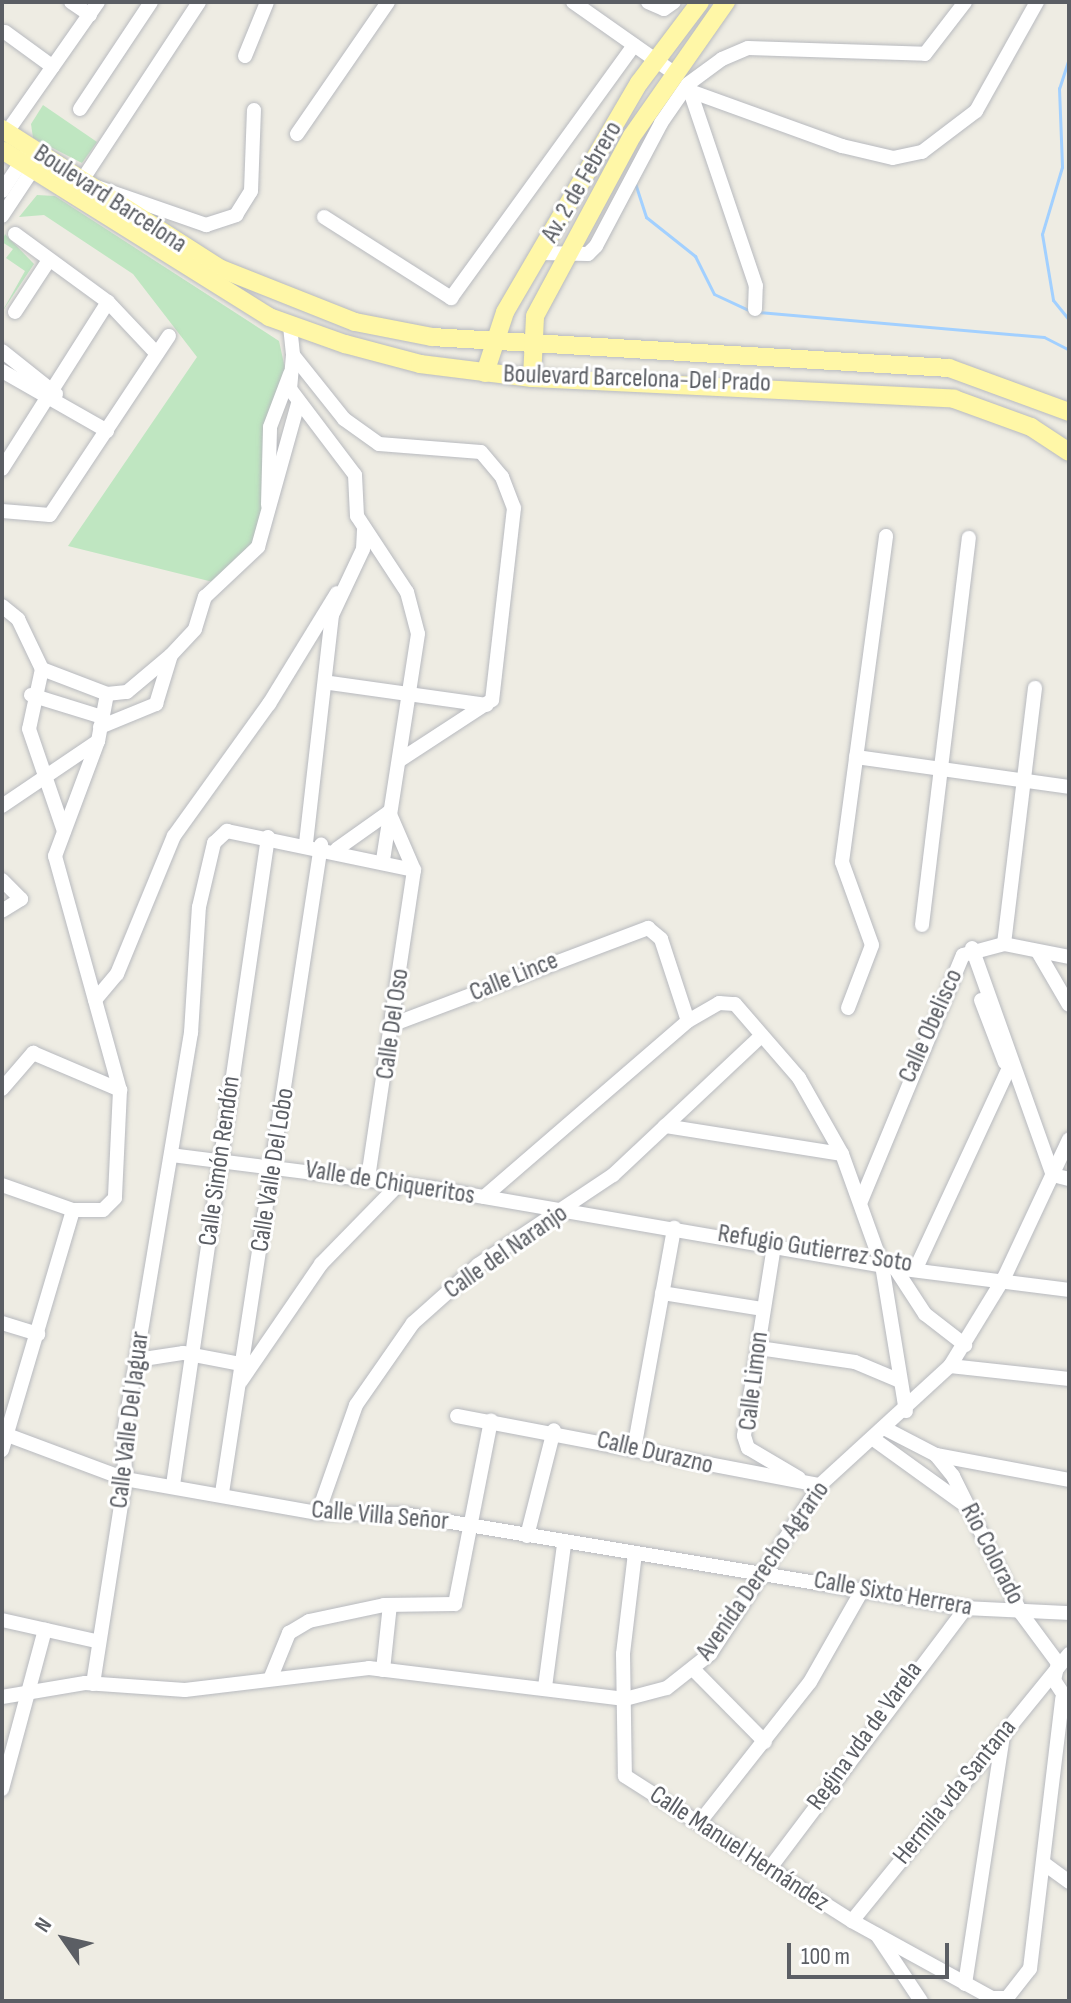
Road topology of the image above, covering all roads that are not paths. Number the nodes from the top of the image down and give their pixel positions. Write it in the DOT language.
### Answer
graph roads {
  1 [pos="71,2"];
  2 [pos="98,2"];
  3 [pos="151,2"];
  4 [pos="199,2"];
  5 [pos="267,2"];
  6 [pos="388,2"];
  7 [pos="573,2"];
  8 [pos="648,2"];
  9 [pos="674,2"];
  10 [pos="700,2"];
  11 [pos="726,2"];
  12 [pos="965,2"];
  13 [pos="1037,2"];
  14 [pos="90,15"];
  15 [pos="5,32"];
  16 [pos="634,45"];
  17 [pos="245,56"];
  18 [pos="655,61"];
  19 [pos="53,67"];
  20 [pos="674,73"];
  21 [pos="80,109"];
  22 [pos="254,110"];
  23 [pos="297,134"];
  24 [pos="4,137"];
  25 [pos="32,159"];
  26 [pos="80,187"];
  27 [pos="2,191"];
  28 [pos="2,216"];
  29 [pos="324,217"];
  30 [pos="15,234"];
  31 [pos="541,253"];
  32 [pos="567,256"];
  33 [pos="49,260"];
  34 [pos="214,275"];
  35 [pos="108,302"];
  36 [pos="755,309"];
  37 [pos="15,312"];
  38 [pos="290,326"];
  39 [pos="169,336"];
  40 [pos="490,341"];
  41 [pos="533,344"];
  42 [pos="2,351"];
  43 [pos="157,354"];
  44 [pos="293,355"];
  45 [pos="21,364"];
  46 [pos="290,373"];
  47 [pos="485,373"];
  48 [pos="6,374"];
  49 [pos="532,378"];
  50 [pos="48,394"];
  51 [pos="298,404"];
  52 [pos="1069,412"];
  53 [pos="107,431"];
  54 [pos="1069,452"];
  55 [pos="2,469"];
  56 [pos="2,511"];
  57 [pos="270,521"];
  58 [pos="364,528"];
  59 [pos="886,536"];
  60 [pos="969,538"];
  61 [pos="337,593"];
  62 [pos="2,606"];
  63 [pos="171,655"];
  64 [pos="42,669"];
  65 [pos="330,683"];
  66 [pos="1035,688"];
  67 [pos="412,692"];
  68 [pos="107,694"];
  69 [pos="31,695"];
  70 [pos="486,705"];
  71 [pos="100,728"];
  72 [pos="856,757"];
  73 [pos="400,760"];
  74 [pos="941,767"];
  75 [pos="44,778"];
  76 [pos="1022,778"];
  77 [pos="1069,787"];
  78 [pos="2,806"];
  79 [pos="389,812"];
  80 [pos="65,835"];
  81 [pos="268,837"];
  82 [pos="306,843"];
  83 [pos="321,845"];
  84 [pos="337,849"];
  85 [pos="383,860"];
  86 [pos="414,870"];
  87 [pos="2,880"];
  88 [pos="2,911"];
  89 [pos="922,925"];
  90 [pos="1004,944"];
  91 [pos="972,948"];
  92 [pos="1038,952"];
  93 [pos="1069,957"];
  94 [pos="981,974"];
  95 [pos="95,1000"];
  96 [pos="1069,1005"];
  97 [pos="848,1008"];
  98 [pos="688,1021"];
  99 [pos="394,1024"];
  100 [pos="759,1038"];
  101 [pos="1008,1070"];
  102 [pos="2,1089"];
  103 [pos="120,1090"];
  104 [pos="665,1126"];
  105 [pos="1039,1127"];
  106 [pos="1069,1139"];
  107 [pos="842,1154"];
  108 [pos="171,1155"];
  109 [pos="221,1159"];
  110 [pos="276,1165"];
  111 [pos="1053,1175"];
  112 [pos="368,1179"];
  113 [pos="1069,1179"];
  114 [pos="400,1183"];
  115 [pos="2,1185"];
  116 [pos="484,1197"];
  117 [pos="861,1201"];
  118 [pos="73,1210"];
  119 [pos="560,1214"];
  120 [pos="674,1228"];
  121 [pos="774,1246"];
  122 [pos="889,1266"];
  123 [pos="917,1266"];
  124 [pos="1004,1278"];
  125 [pos="1069,1290"];
  126 [pos="662,1293"];
  127 [pos="763,1309"];
  128 [pos="2,1323"];
  129 [pos="38,1334"];
  130 [pos="965,1345"];
  131 [pos="759,1348"];
  132 [pos="192,1354"];
  133 [pos="137,1360"];
  134 [pos="240,1364"];
  135 [pos="950,1366"];
  136 [pos="1069,1379"];
  137 [pos="900,1381"];
  138 [pos="240,1382"];
  139 [pos="906,1411"];
  140 [pos="457,1416"];
  141 [pos="491,1421"];
  142 [pos="884,1428"];
  143 [pos="554,1430"];
  144 [pos="4,1434"];
  145 [pos="872,1438"];
  146 [pos="634,1449"];
  147 [pos="2,1450"];
  148 [pos="936,1455"];
  149 [pos="125,1479"];
  150 [pos="1069,1480"];
  151 [pos="813,1484"];
  152 [pos="173,1485"];
  153 [pos="222,1493"];
  154 [pos="968,1507"];
  155 [pos="318,1513"];
  156 [pos="472,1525"];
  157 [pos="527,1536"];
  158 [pos="564,1544"];
  159 [pos="635,1553"];
  160 [pos="766,1573"];
  161 [pos="864,1587"];
  162 [pos="390,1605"];
  163 [pos="966,1608"];
  164 [pos="1021,1613"];
  165 [pos="1069,1613"];
  166 [pos="2,1620"];
  167 [pos="45,1630"];
  168 [pos="96,1641"];
  169 [pos="1065,1662"];
  170 [pos="383,1670"];
  171 [pos="694,1670"];
  172 [pos="271,1677"];
  173 [pos="93,1684"];
  174 [pos="545,1687"];
  175 [pos="26,1692"];
  176 [pos="2,1697"];
  177 [pos="625,1699"];
  178 [pos="1066,1701"];
  179 [pos="1004,1732"];
  180 [pos="765,1742"];
  181 [pos="2,1789"];
  182 [pos="699,1823"];
  183 [pos="1046,1865"];
  184 [pos="770,1868"];
  185 [pos="1069,1882"];
  186 [pos="852,1921"];
  187 [pos="876,1935"];
  188 [pos="965,1984"];
  189 [pos="921,2001"];
  1 -- 14 [label="street"];
  2 -- 14 [label="street"];
  3 -- 21 [label="street"];
  4 -- 26 [label="street"];
  5 -- 17 [label="street"];
  6 -- 23 [label="street"];
  7 -- 16 [label="street"];
  8 -- 9 [label="street"];
  10 -- 18 [label="main road, Av. 2 de Febrero"];
  11 -- 20 [label="main road, Av. 2 de Febrero"];
  12 -- 32 [label="street"];
  13 -- 36 [label="street"];
  14 -- 19 [label="street"];
  15 -- 19 [label="street"];
  16 -- 18 [label="street"];
  16 -- 29 [label="street"];
  18 -- 20 [label="street"];
  18 -- 31 [label="main road, Av. 2 de Febrero"];
  19 -- 24 [label="street"];
  20 -- 32 [label="main road, Av. 2 de Febrero"];
  22 -- 26 [label="street"];
  24 -- 25 [label="main road, Boulevard Barcelona"];
  25 -- 26 [label="main road, Boulevard Barcelona"];
  25 -- 27 [label="street"];
  25 -- 28 [label="street"];
  26 -- 34 [label="main road, Boulevard Barcelona"];
  30 -- 33 [label="street"];
  31 -- 32 [label="street"];
  31 -- 40 [label="main road, Av. 2 de Febrero"];
  32 -- 41 [label="main road, Av. 2 de Febrero"];
  33 -- 35 [label="street"];
  33 -- 37 [label="street"];
  34 -- 38 [label="main road, Boulevard Barcelona-Del Prado"];
  34 -- 40 [label="main road, Boulevard Barcelona-Del Prado"];
  35 -- 43 [label="street"];
  35 -- 50 [label="street"];
  38 -- 44 [label="street"];
  38 -- 47 [label="main road, Boulevard Barcelona-Del Prado"];
  39 -- 43 [label="street"];
  40 -- 41 [label="main road, Boulevard Barcelona-Del Prado"];
  40 -- 47 [label="main road, Av. 2 de Febrero"];
  41 -- 49 [label="main road, Av. 2 de Febrero"];
  41 -- 52 [label="main road, Boulevard Barcelona-Del Prado"];
  42 -- 45 [label="street"];
  43 -- 53 [label="street"];
  44 -- 46 [label="street"];
  44 -- 70 [label="street"];
  45 -- 48 [label="street"];
  45 -- 50 [label="street"];
  46 -- 51 [label="street"];
  46 -- 57 [label="street"];
  47 -- 49 [label="main road, Boulevard Barcelona-Del Prado"];
  48 -- 50 [label="street"];
  49 -- 54 [label="main road, Boulevard Barcelona-Del Prado"];
  50 -- 53 [label="street"];
  50 -- 55 [label="street"];
  51 -- 57 [label="street"];
  51 -- 58 [label="street"];
  53 -- 56 [label="street"];
  57 -- 63 [label="street"];
  58 -- 61 [label="street"];
  58 -- 67 [label="street"];
  59 -- 72 [label="street"];
  60 -- 74 [label="street"];
  61 -- 65 [label="street"];
  61 -- 95 [label="street"];
  62 -- 64 [label="street"];
  63 -- 68 [label="street"];
  63 -- 71 [label="street"];
  64 -- 68 [label="street"];
  64 -- 69 [label="street"];
  65 -- 67 [label="street"];
  65 -- 82 [label="street"];
  66 -- 76 [label="street"];
  67 -- 70 [label="street"];
  67 -- 73 [label="street"];
  68 -- 71 [label="street"];
  69 -- 71 [label="street"];
  69 -- 75 [label="street"];
  70 -- 73 [label="street"];
  71 -- 75 [label="street"];
  71 -- 80 [label="street"];
  72 -- 74 [label="street"];
  72 -- 97 [label="street"];
  73 -- 79 [label="street"];
  74 -- 76 [label="street"];
  74 -- 89 [label="street"];
  75 -- 78 [label="street"];
  75 -- 80 [label="street"];
  76 -- 77 [label="street"];
  76 -- 90 [label="street"];
  79 -- 84 [label="street"];
  79 -- 85 [label="street"];
  79 -- 86 [label="street"];
  80 -- 95 [label="street"];
  81 -- 82 [label="street"];
  81 -- 108 [label="street"];
  81 -- 109 [label="street, Calle Simón Rendón"];
  82 -- 83 [label="street"];
  83 -- 84 [label="street"];
  83 -- 110 [label="street, Calle Valle Del Lobo"];
  84 -- 85 [label="street"];
  85 -- 86 [label="street"];
  86 -- 99 [label="street, Calle Del Oso"];
  87 -- 88 [label="street"];
  90 -- 91 [label="street, Calle Obelisco"];
  90 -- 92 [label="street, Calle Obelisco"];
  91 -- 94 [label="street"];
  91 -- 117 [label="street, Calle Obelisco"];
  92 -- 93 [label="street, Calle Obelisco"];
  92 -- 96 [label="street"];
  94 -- 101 [label="street"];
  94 -- 105 [label="street"];
  95 -- 103 [label="street"];
  98 -- 99 [label="street, Calle Lince"];
  98 -- 100 [label="street"];
  98 -- 116 [label="street"];
  99 -- 112 [label="street, Calle Del Oso"];
  100 -- 104 [label="street, Calle del Naranjo"];
  100 -- 107 [label="street"];
  101 -- 105 [label="street"];
  101 -- 123 [label="street"];
  102 -- 103 [label="street"];
  103 -- 118 [label="street"];
  104 -- 107 [label="street"];
  104 -- 119 [label="street, Calle del Naranjo"];
  105 -- 111 [label="street"];
  106 -- 111 [label="street, Avenida Derecho Agrario"];
  107 -- 117 [label="street"];
  108 -- 109 [label="street, Valle de Chiqueritos"];
  108 -- 133 [label="street, Calle Valle Del Jaguar"];
  109 -- 110 [label="street, Valle de Chiqueritos"];
  109 -- 132 [label="street, Calle Simón Rendón"];
  110 -- 112 [label="street, Valle de Chiqueritos"];
  110 -- 134 [label="street, Calle Valle Del Lobo"];
  111 -- 113 [label="street"];
  111 -- 124 [label="street, Avenida Derecho Agrario"];
  112 -- 114 [label="street, Valle de Chiqueritos"];
  114 -- 116 [label="street, Valle de Chiqueritos"];
  114 -- 138 [label="street"];
  115 -- 118 [label="street"];
  116 -- 119 [label="street, Valle de Chiqueritos"];
  117 -- 122 [label="street"];
  118 -- 129 [label="street"];
  119 -- 120 [label="street, Refugio Gutierrez Soto"];
  119 -- 155 [label="street, Calle del Naranjo"];
  120 -- 121 [label="street, Refugio Gutierrez Soto"];
  120 -- 126 [label="street"];
  121 -- 122 [label="street, Refugio Gutierrez Soto"];
  121 -- 127 [label="street, Calle Limon"];
  122 -- 123 [label="street, Refugio Gutierrez Soto"];
  122 -- 130 [label="street"];
  122 -- 137 [label="street"];
  123 -- 124 [label="street, Refugio Gutierrez Soto"];
  124 -- 125 [label="street, Refugio Gutierrez Soto"];
  124 -- 130 [label="street, Avenida Derecho Agrario"];
  126 -- 127 [label="street"];
  126 -- 146 [label="street"];
  127 -- 131 [label="street, Calle Limon"];
  128 -- 129 [label="street"];
  129 -- 144 [label="street"];
  130 -- 135 [label="street, Avenida Derecho Agrario"];
  131 -- 137 [label="street"];
  131 -- 151 [label="street, Calle Limon"];
  132 -- 133 [label="street"];
  132 -- 134 [label="street"];
  132 -- 152 [label="street, Calle Simón Rendón"];
  133 -- 149 [label="street, Calle Valle Del Jaguar"];
  134 -- 138 [label="street, Calle Valle Del Lobo"];
  135 -- 136 [label="street"];
  135 -- 139 [label="street, Avenida Derecho Agrario"];
  137 -- 139 [label="street"];
  138 -- 153 [label="street, Calle Valle Del Lobo"];
  139 -- 142 [label="street, Avenida Derecho Agrario"];
  140 -- 141 [label="street, Calle Durazno"];
  141 -- 143 [label="street, Calle Durazno"];
  141 -- 156 [label="street"];
  142 -- 145 [label="street, Avenida Derecho Agrario"];
  142 -- 148 [label="street"];
  143 -- 146 [label="street, Calle Durazno"];
  143 -- 157 [label="street"];
  144 -- 147 [label="street"];
  144 -- 149 [label="street, Calle Villa Señor"];
  145 -- 151 [label="street, Avenida Derecho Agrario"];
  145 -- 154 [label="street"];
  146 -- 151 [label="street, Calle Durazno"];
  148 -- 150 [label="street"];
  148 -- 154 [label="street, Rio Colorado"];
  149 -- 152 [label="street, Calle Villa Señor"];
  149 -- 168 [label="street, Calle Valle Del Jaguar"];
  151 -- 160 [label="street, Avenida Derecho Agrario"];
  152 -- 153 [label="street, Calle Villa Señor"];
  153 -- 155 [label="street, Calle Villa Señor"];
  154 -- 164 [label="street, Rio Colorado"];
  155 -- 156 [label="street, Calle Villa Señor"];
  156 -- 157 [label="street, Calle Villa Señor"];
  156 -- 162 [label="street"];
  157 -- 158 [label="street, Calle Villa Señor"];
  158 -- 159 [label="street, Calle Villa Señor"];
  158 -- 174 [label="street"];
  159 -- 160 [label="street, Calle Villa Señor"];
  159 -- 177 [label="street"];
  160 -- 161 [label="street, Calle Sixto Herrera"];
  160 -- 171 [label="street, Avenida Derecho Agrario"];
  161 -- 163 [label="street, Calle Sixto Herrera"];
  161 -- 180 [label="street"];
  162 -- 170 [label="street"];
  162 -- 172 [label="street"];
  163 -- 164 [label="street, Calle Sixto Herrera"];
  163 -- 184 [label="street, Regina vda de Varela"];
  164 -- 165 [label="street, Calle Sixto Herrera"];
  164 -- 169 [label="street, Rio Colorado"];
  166 -- 167 [label="street"];
  167 -- 168 [label="street"];
  167 -- 175 [label="street"];
  168 -- 173 [label="street, Calle Valle Del Jaguar"];
  169 -- 178 [label="street"];
  169 -- 179 [label="street, Hermila vda Santana"];
  170 -- 172 [label="street, Avenida Derecho Agrario"];
  170 -- 174 [label="street, Avenida Derecho Agrario"];
  171 -- 177 [label="street, Avenida Derecho Agrario"];
  171 -- 180 [label="street"];
  172 -- 173 [label="street, Avenida Derecho Agrario"];
  173 -- 175 [label="street, Avenida Derecho Agrario"];
  174 -- 177 [label="street, Avenida Derecho Agrario"];
  175 -- 176 [label="street, Avenida Derecho Agrario"];
  175 -- 181 [label="street"];
  177 -- 182 [label="street, Calle Manuel Hernández"];
  178 -- 183 [label="street"];
  179 -- 186 [label="street, Hermila vda Santana"];
  179 -- 188 [label="street"];
  180 -- 182 [label="street"];
  182 -- 184 [label="street, Calle Manuel Hernández"];
  183 -- 185 [label="street"];
  183 -- 188 [label="street, Calle Manuel Hernández"];
  184 -- 186 [label="street, Calle Manuel Hernández"];
  186 -- 187 [label="street, Calle Manuel Hernández"];
  187 -- 188 [label="street, Calle Manuel Hernández"];
  187 -- 189 [label="street"];
}
